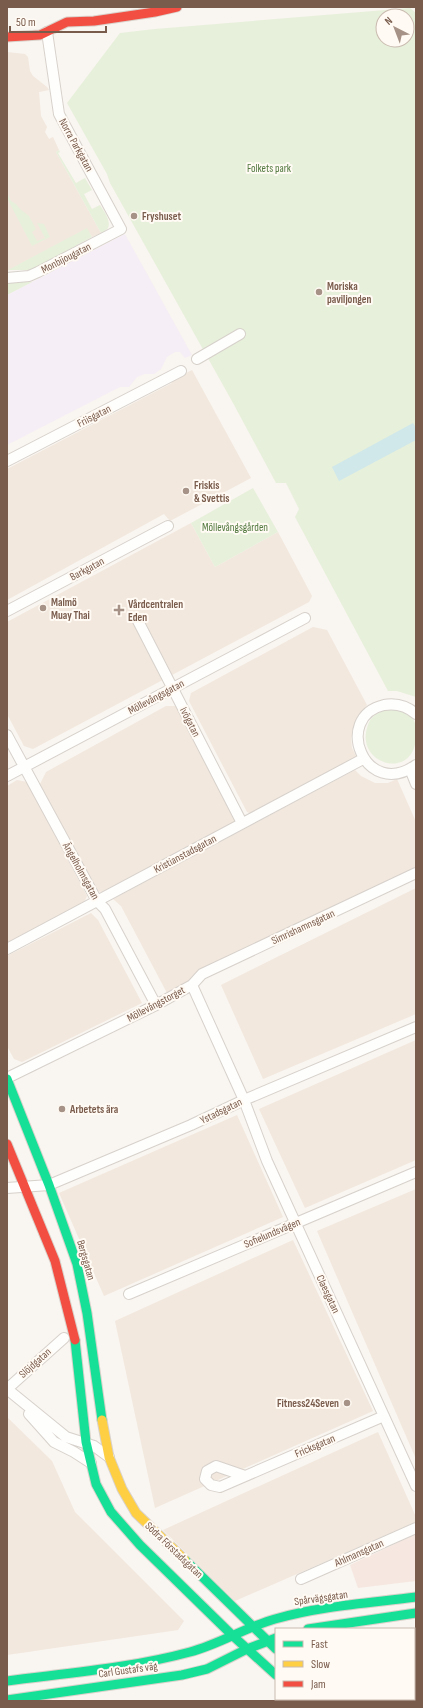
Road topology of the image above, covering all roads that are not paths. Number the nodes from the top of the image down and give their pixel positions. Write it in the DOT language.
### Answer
graph roads {
  1 [pos="177,7"];
  2 [pos="47,32"];
  3 [pos="7,37"];
  4 [pos="121,229"];
  5 [pos="7,278"];
  6 [pos="240,334"];
  7 [pos="197,359"];
  8 [pos="181,371"];
  9 [pos="7,461"];
  10 [pos="168,526"];
  11 [pos="7,611"];
  12 [pos="305,618"];
  13 [pos="138,621"];
  14 [pos="173,689"];
  15 [pos="416,714"];
  16 [pos="7,735"];
  17 [pos="364,759"];
  18 [pos="24,767"];
  19 [pos="413,767"];
  20 [pos="7,776"];
  21 [pos="416,784"];
  22 [pos="242,823"];
  23 [pos="416,873"];
  24 [pos="97,901"];
  25 [pos="7,949"];
  26 [pos="192,985"];
  27 [pos="156,1005"];
  28 [pos="416,1027"];
  29 [pos="7,1078"];
  30 [pos="244,1100"];
  31 [pos="7,1144"];
  32 [pos="416,1172"];
  33 [pos="50,1185"];
  34 [pos="24,1187"];
  35 [pos="7,1188"];
  36 [pos="295,1223"];
  37 [pos="129,1294"];
  38 [pos="64,1338"];
  39 [pos="7,1389"];
  40 [pos="384,1416"];
  41 [pos="86,1442"];
  42 [pos="109,1457"];
  43 [pos="91,1464"];
  44 [pos="245,1476"];
  45 [pos="416,1486"];
  46 [pos="416,1528"];
  47 [pos="301,1579"];
  48 [pos="416,1597"];
  49 [pos="416,1613"];
  50 [pos="253,1626"];
  51 [pos="315,1628"];
  52 [pos="232,1636"];
  53 [pos="272,1639"];
  54 [pos="247,1649"];
  55 [pos="275,1674"];
  56 [pos="12,1680"];
  57 [pos="7,1700"];
  58 [pos="20,1700"];
  1 -- 2 [label="street"];
  2 -- 3 [label="street"];
  2 -- 4 [label="street, Norra Parkgatan"];
  4 -- 5 [label="street, Monbijougatan"];
  6 -- 7 [label="street"];
  8 -- 9 [label="street, Friisgatan"];
  10 -- 11 [label="street, Barkgatan"];
  12 -- 14 [label="street, Möllevångsgatan"];
  13 -- 14 [label="street, Ivögatan"];
  14 -- 18 [label="street, Möllevångsgatan"];
  14 -- 22 [label="street, Ivögatan"];
  15 -- 17 [label="street"];
  16 -- 18 [label="street, Ängelholmsgatan"];
  17 -- 19 [label="street"];
  17 -- 22 [label="street, Kristianstadsgatan"];
  18 -- 20 [label="street, Möllevångsgatan"];
  18 -- 24 [label="street, Ängelholmsgatan"];
  19 -- 21 [label="street"];
  22 -- 24 [label="street, Kristianstadsgatan"];
  23 -- 26 [label="street, Simrishamnsgatan"];
  24 -- 25 [label="street, Kristianstadsgatan"];
  24 -- 27 [label="street, Ängelholmsgatan"];
  26 -- 27 [label="street, Möllevångstorget"];
  26 -- 30 [label="street, Möllevångstorget"];
  27 -- 29 [label="street, Möllevångstorget"];
  28 -- 30 [label="street, Ystadsgatan"];
  29 -- 33 [label="street, Bergsgatan"];
  30 -- 33 [label="street, Ystadsgatan"];
  30 -- 36 [label="street, Claesgatan"];
  31 -- 34 [label="street"];
  32 -- 36 [label="street, Sofielundsvägen"];
  33 -- 34 [label="street, Ystadsgatan"];
  33 -- 42 [label="street, Bergsgatan"];
  34 -- 35 [label="street, Ystadsgatan"];
  34 -- 41 [label="street"];
  36 -- 37 [label="street, Sofielundsvägen"];
  36 -- 40 [label="street, Claesgatan"];
  38 -- 39 [label="street, Slöjdgatan"];
  39 -- 41 [label="street"];
  39 -- 43 [label="street"];
  40 -- 44 [label="street, Fricksgatan"];
  40 -- 45 [label="street, Claesgatan"];
  41 -- 42 [label="street"];
  41 -- 43 [label="street, Södra Förstadsgatan"];
  42 -- 50 [label="street, Södra Förstadsgatan"];
  43 -- 52 [label="street, Södra Förstadsgatan"];
  46 -- 47 [label="street, Ahlmansgatan"];
  48 -- 50 [label="street, Spårvägsgatan"];
  49 -- 51 [label="street"];
  50 -- 52 [label="street, Spårvägsgatan"];
  50 -- 53 [label="street, Södra Förstadsgatan"];
  52 -- 54 [label="street, Södra Förstadsgatan"];
  52 -- 56 [label="street, Carl Gustafs väg"];
  53 -- 54 [label="street"];
  54 -- 55 [label="street, Södra Förstadsgatan"];
  54 -- 58 [label="street, Carl Gustafs väg"];
  56 -- 58 [label="street"];
  57 -- 58 [label="street, Carl Gustafs väg"];
}
